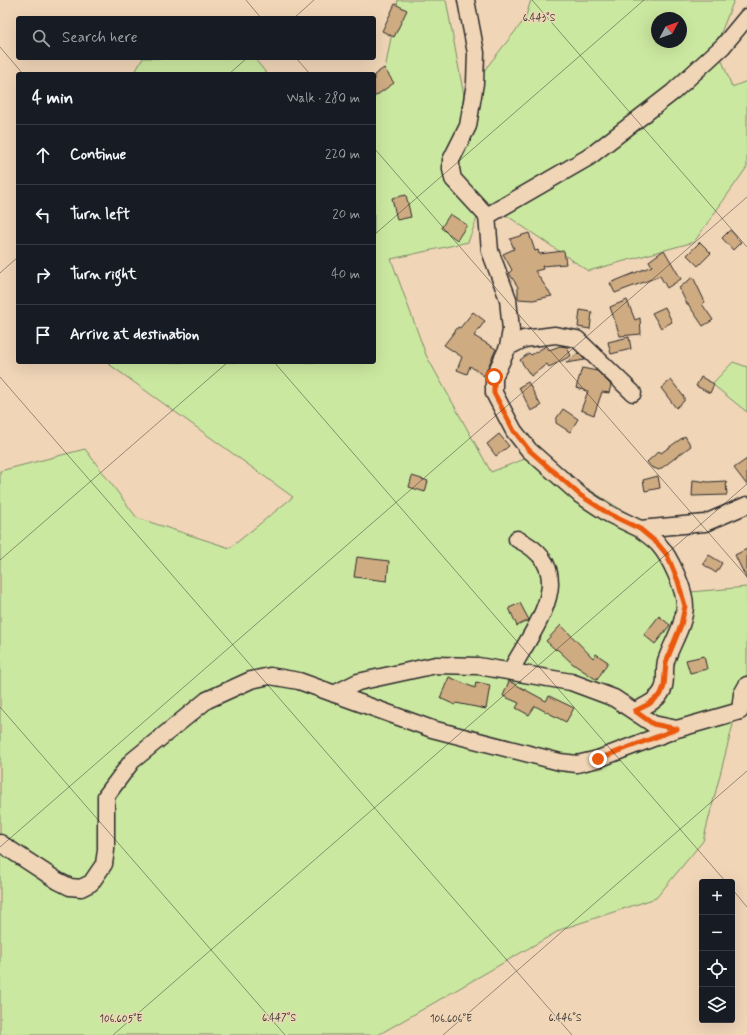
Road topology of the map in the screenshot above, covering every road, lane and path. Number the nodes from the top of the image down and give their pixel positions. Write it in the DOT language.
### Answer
graph roads {
  1 [pos="466,0"];
  2 [pos="747,17"];
  3 [pos="487,216"];
  4 [pos="508,347"];
  5 [pos="633,393"];
  6 [pos="747,505"];
  7 [pos="640,529"];
  8 [pos="517,539"];
  9 [pos="511,670"];
  10 [pos="747,685"];
  11 [pos="334,694"];
  12 [pos="635,711"];
  13 [pos="677,729"];
  14 [pos="0,843"];
  1 -- 3 [label="street"];
  2 -- 3 [label="street"];
  3 -- 4 [label="street"];
  4 -- 5 [label="street"];
  4 -- 7 [label="street"];
  6 -- 7 [label="street"];
  7 -- 12 [label="street"];
  8 -- 9 [label="street"];
  9 -- 11 [label="street"];
  9 -- 12 [label="street"];
  10 -- 13 [label="street"];
  11 -- 13 [label="street"];
  11 -- 14 [label="street"];
  12 -- 13 [label="street"];
}
